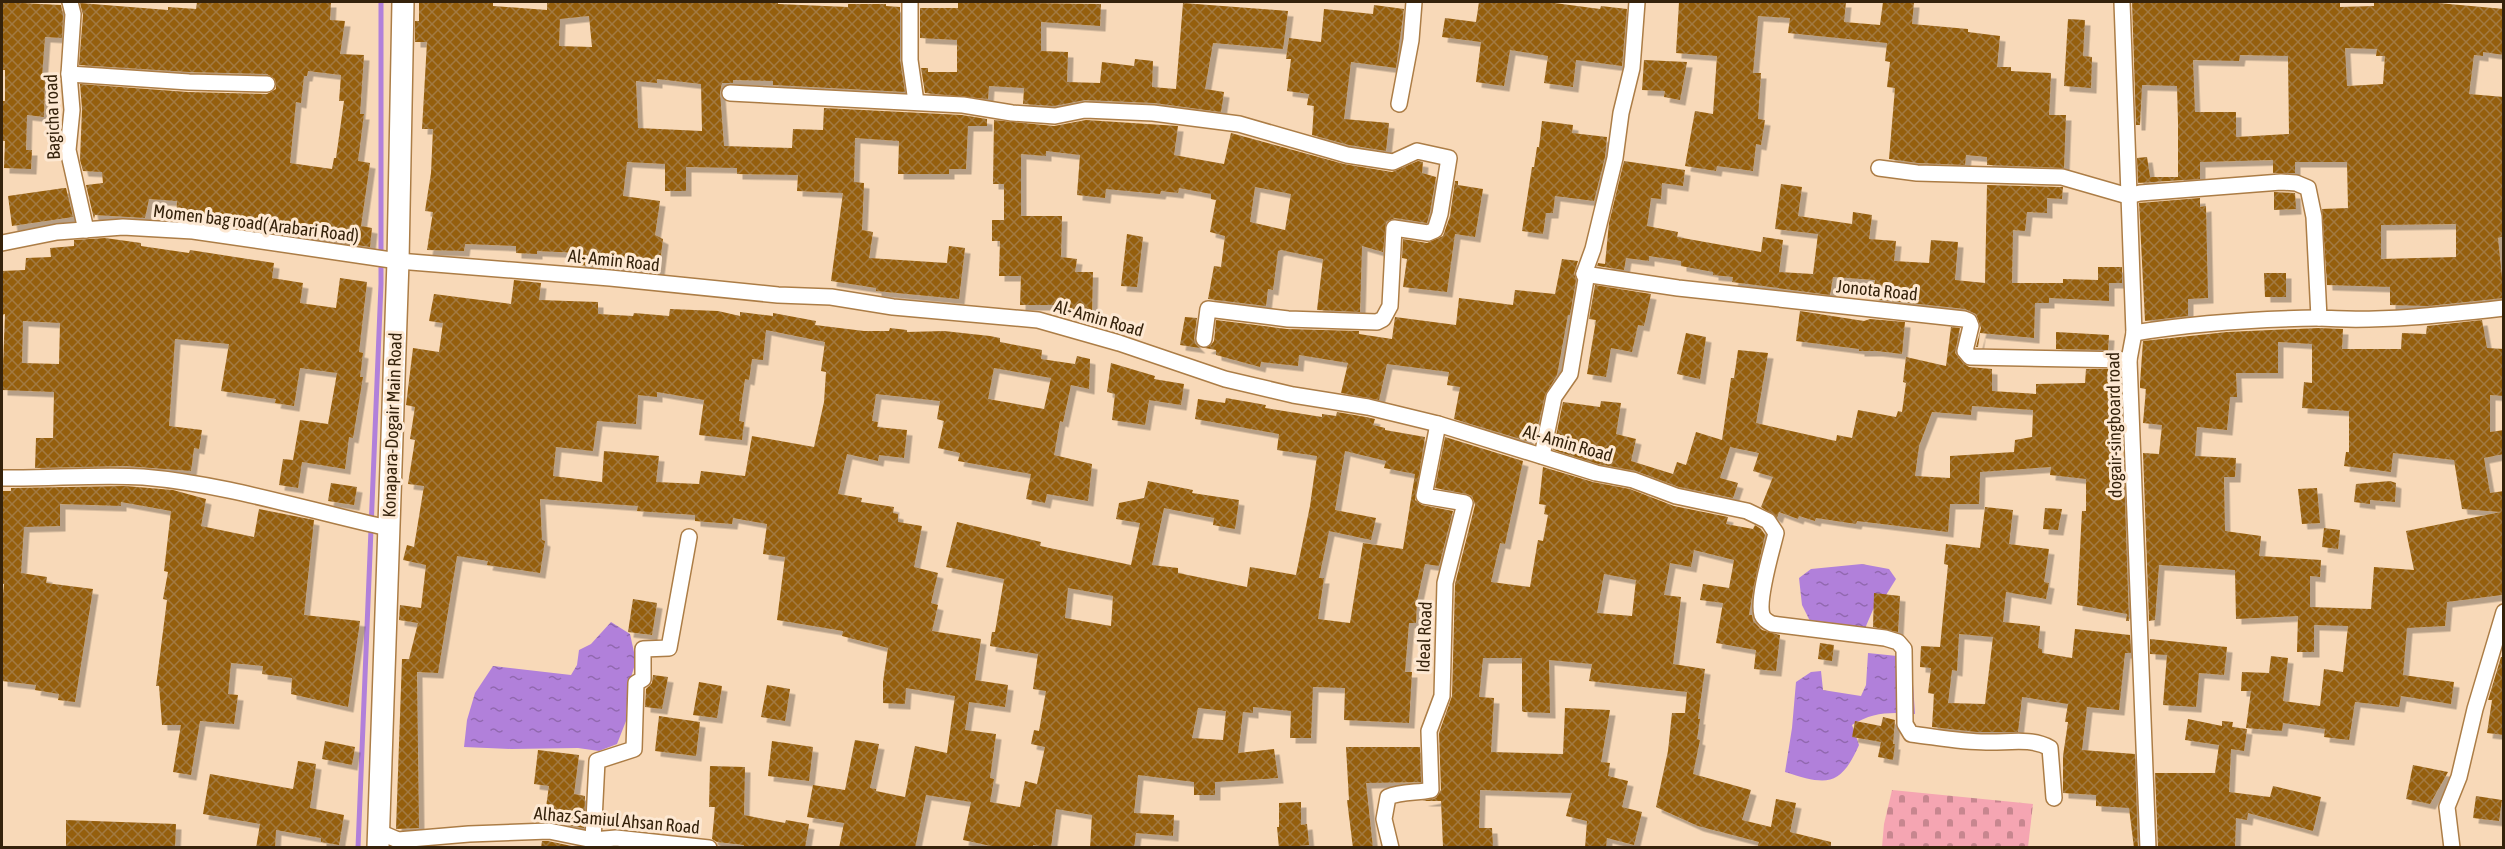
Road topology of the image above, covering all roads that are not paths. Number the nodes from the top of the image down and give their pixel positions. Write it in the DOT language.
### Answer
graph roads {
  1 [pos="70,2"];
  2 [pos="403,2"];
  3 [pos="910,2"];
  4 [pos="1414,2"];
  5 [pos="1637,2"];
  6 [pos="2122,2"];
  7 [pos="69,74"];
  8 [pos="267,84"];
  9 [pos="730,93"];
  10 [pos="916,102"];
  11 [pos="1399,104"];
  12 [pos="1879,168"];
  13 [pos="2128,196"];
  14 [pos="86,230"];
  15 [pos="2,243"];
  16 [pos="398,261"];
  17 [pos="1584,274"];
  18 [pos="2504,308"];
  19 [pos="2319,318"];
  20 [pos="2134,333"];
  21 [pos="1204,339"];
  22 [pos="2129,360"];
  23 [pos="1438,424"];
  24 [pos="1542,456"];
  25 [pos="2,478"];
  26 [pos="388,528"];
  27 [pos="689,537"];
  28 [pos="2504,612"];
  29 [pos="2054,798"];
  30 [pos="378,840"];
  31 [pos="593,840"];
  32 [pos="663,845"];
  33 [pos="709,848"];
  34 [pos="1391,848"];
  35 [pos="2148,848"];
  36 [pos="2452,848"];
  1 -- 7 [label="street, Bagicha road"];
  2 -- 16 [label="main road, Konapara-Dogair Main Road"];
  3 -- 10 [label="street"];
  4 -- 11 [label="street"];
  5 -- 17 [label="street"];
  6 -- 13 [label="street, dogair-singboard road"];
  7 -- 8 [label="street"];
  7 -- 14 [label="street, Bagicha road"];
  9 -- 10 [label="street"];
  10 -- 21 [label="street"];
  12 -- 13 [label="street"];
  13 -- 19 [label="street"];
  13 -- 20 [label="street, dogair-singboard road"];
  14 -- 15 [label="street, Momen bag road( Arabari Road)"];
  14 -- 16 [label="street, Momen bag road( Arabari Road)"];
  16 -- 23 [label="street, Al- Amin Road"];
  16 -- 26 [label="main road, Konapara-Dogair Main Road"];
  17 -- 22 [label="street, Jonota Road"];
  17 -- 24 [label="street"];
  18 -- 19 [label="street"];
  19 -- 20 [label="street"];
  20 -- 22 [label="street, dogair-singboard road"];
  22 -- 35 [label="street, dogair-singboard road"];
  23 -- 24 [label="street, Al- Amin Road"];
  23 -- 34 [label="street, Ideal Road"];
  24 -- 29 [label="street, Al- Amin Road"];
  25 -- 26 [label="street"];
  26 -- 30 [label="main road, Konapara-Dogair Main Road"];
  27 -- 31 [label="street"];
  28 -- 36 [label="street"];
  30 -- 31 [label="street, Alhaz Samiul Ahsan Road"];
  31 -- 32 [label="street, Alhaz Samiul Ahsan Road"];
  32 -- 33 [label="street, Alhaz Samiul Ahsan Road"];
}
